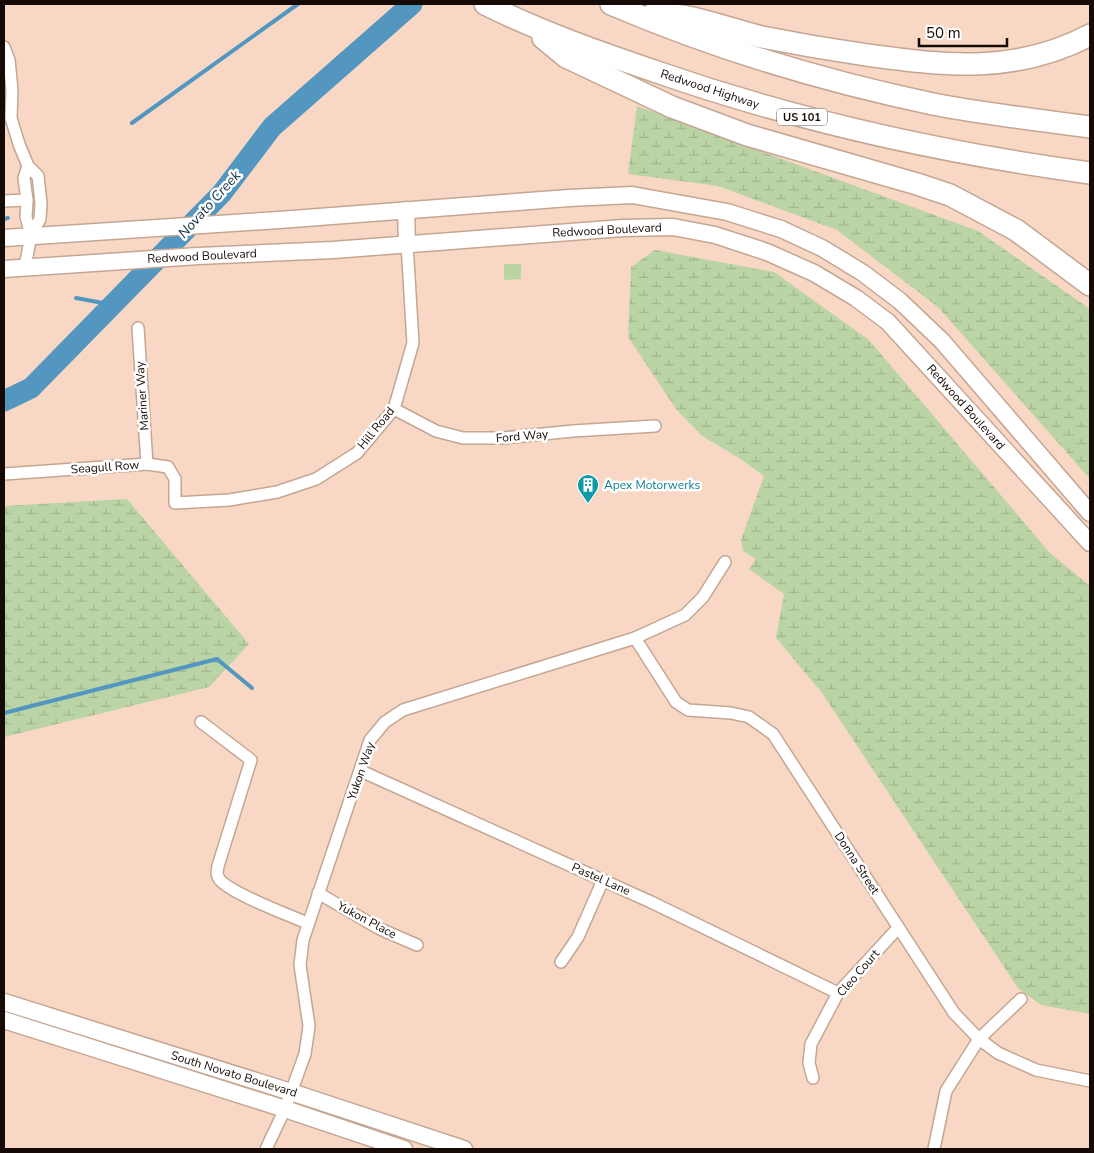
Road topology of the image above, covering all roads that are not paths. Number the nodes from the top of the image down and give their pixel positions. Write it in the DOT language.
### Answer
graph roads {
  1 [pos="487,4"];
  2 [pos="619,7"];
  3 [pos="524,23"];
  4 [pos="1090,35"];
  5 [pos="4,47"];
  6 [pos="1090,127"];
  7 [pos="28,166"];
  8 [pos="1090,173"];
  9 [pos="27,200"];
  10 [pos="4,201"];
  11 [pos="406,210"];
  12 [pos="31,235"];
  13 [pos="4,238"];
  14 [pos="407,244"];
  15 [pos="25,267"];
  16 [pos="4,269"];
  17 [pos="1090,285"];
  18 [pos="138,328"];
  19 [pos="394,409"];
  20 [pos="655,426"];
  21 [pos="147,464"];
  22 [pos="4,474"];
  23 [pos="1060,479"];
  24 [pos="1045,494"];
  25 [pos="175,502"];
  26 [pos="1086,509"];
  27 [pos="1067,518"];
  28 [pos="1090,543"];
  29 [pos="725,562"];
  30 [pos="635,638"];
  31 [pos="201,722"];
  32 [pos="361,771"];
  33 [pos="603,880"];
  34 [pos="318,893"];
  35 [pos="308,923"];
  36 [pos="898,928"];
  37 [pos="417,945"];
  38 [pos="561,962"];
  39 [pos="838,993"];
  40 [pos="1021,1000"];
  41 [pos="4,1002"];
  42 [pos="4,1020"];
  43 [pos="978,1039"];
  44 [pos="813,1078"];
  45 [pos="1090,1081"];
  46 [pos="291,1092"];
  47 [pos="285,1109"];
  48 [pos="266,1149"];
  49 [pos="404,1149"];
  50 [pos="464,1149"];
  51 [pos="934,1149"];
  1 -- 3 [label="highway, Redwood Highway / US 101"];
  2 -- 4 [label="highway"];
  2 -- 6 [label="highway"];
  3 -- 8 [label="highway, Redwood Highway / US 101"];
  3 -- 17 [label="highway"];
  5 -- 7 [label="street"];
  7 -- 9 [label="street"];
  7 -- 12 [label="street"];
  9 -- 10 [label="street"];
  9 -- 12 [label="street"];
  11 -- 12 [label="main road, Redwood Boulevard"];
  11 -- 14 [label="main road"];
  11 -- 23 [label="main road, Redwood Boulevard"];
  12 -- 13 [label="main road, Redwood Boulevard"];
  12 -- 15 [label="street"];
  14 -- 15 [label="main road, Redwood Boulevard"];
  14 -- 19 [label="street, Hill Road"];
  14 -- 24 [label="main road, Redwood Boulevard"];
  15 -- 16 [label="main road, Redwood Boulevard"];
  18 -- 21 [label="street, Mariner Way"];
  19 -- 20 [label="street, Ford Way"];
  19 -- 25 [label="street, Hill Road"];
  21 -- 22 [label="street, Seagull Row"];
  21 -- 25 [label="street, Seagull Row"];
  23 -- 24 [label="main road"];
  23 -- 26 [label="main road, Redwood Boulevard"];
  24 -- 27 [label="main road, Redwood Boulevard"];
  26 -- 27 [label="main road"];
  27 -- 28 [label="main road, Redwood Boulevard"];
  29 -- 30 [label="street, Yukon Way"];
  30 -- 32 [label="street, Yukon Way"];
  30 -- 36 [label="street, Donna Street"];
  31 -- 35 [label="street"];
  32 -- 33 [label="street, Pastel Lane"];
  32 -- 34 [label="street, Yukon Way"];
  33 -- 38 [label="street"];
  33 -- 39 [label="street, Pastel Lane"];
  34 -- 35 [label="street, Yukon Way"];
  34 -- 37 [label="street, Yukon Place"];
  35 -- 46 [label="street, Yukon Way"];
  36 -- 39 [label="street, Cleo Court"];
  36 -- 43 [label="street, Donna Street"];
  39 -- 44 [label="street, Cleo Court"];
  40 -- 43 [label="street"];
  41 -- 46 [label="main road, South Novato Boulevard"];
  42 -- 47 [label="main road, South Novato Boulevard"];
  43 -- 45 [label="street, Donna Street"];
  43 -- 51 [label="street"];
  46 -- 47 [label="street, Yukon Way"];
  46 -- 50 [label="main road, South Novato Boulevard"];
  47 -- 48 [label="street, Yukon Way"];
  47 -- 49 [label="main road, South Novato Boulevard"];
}
